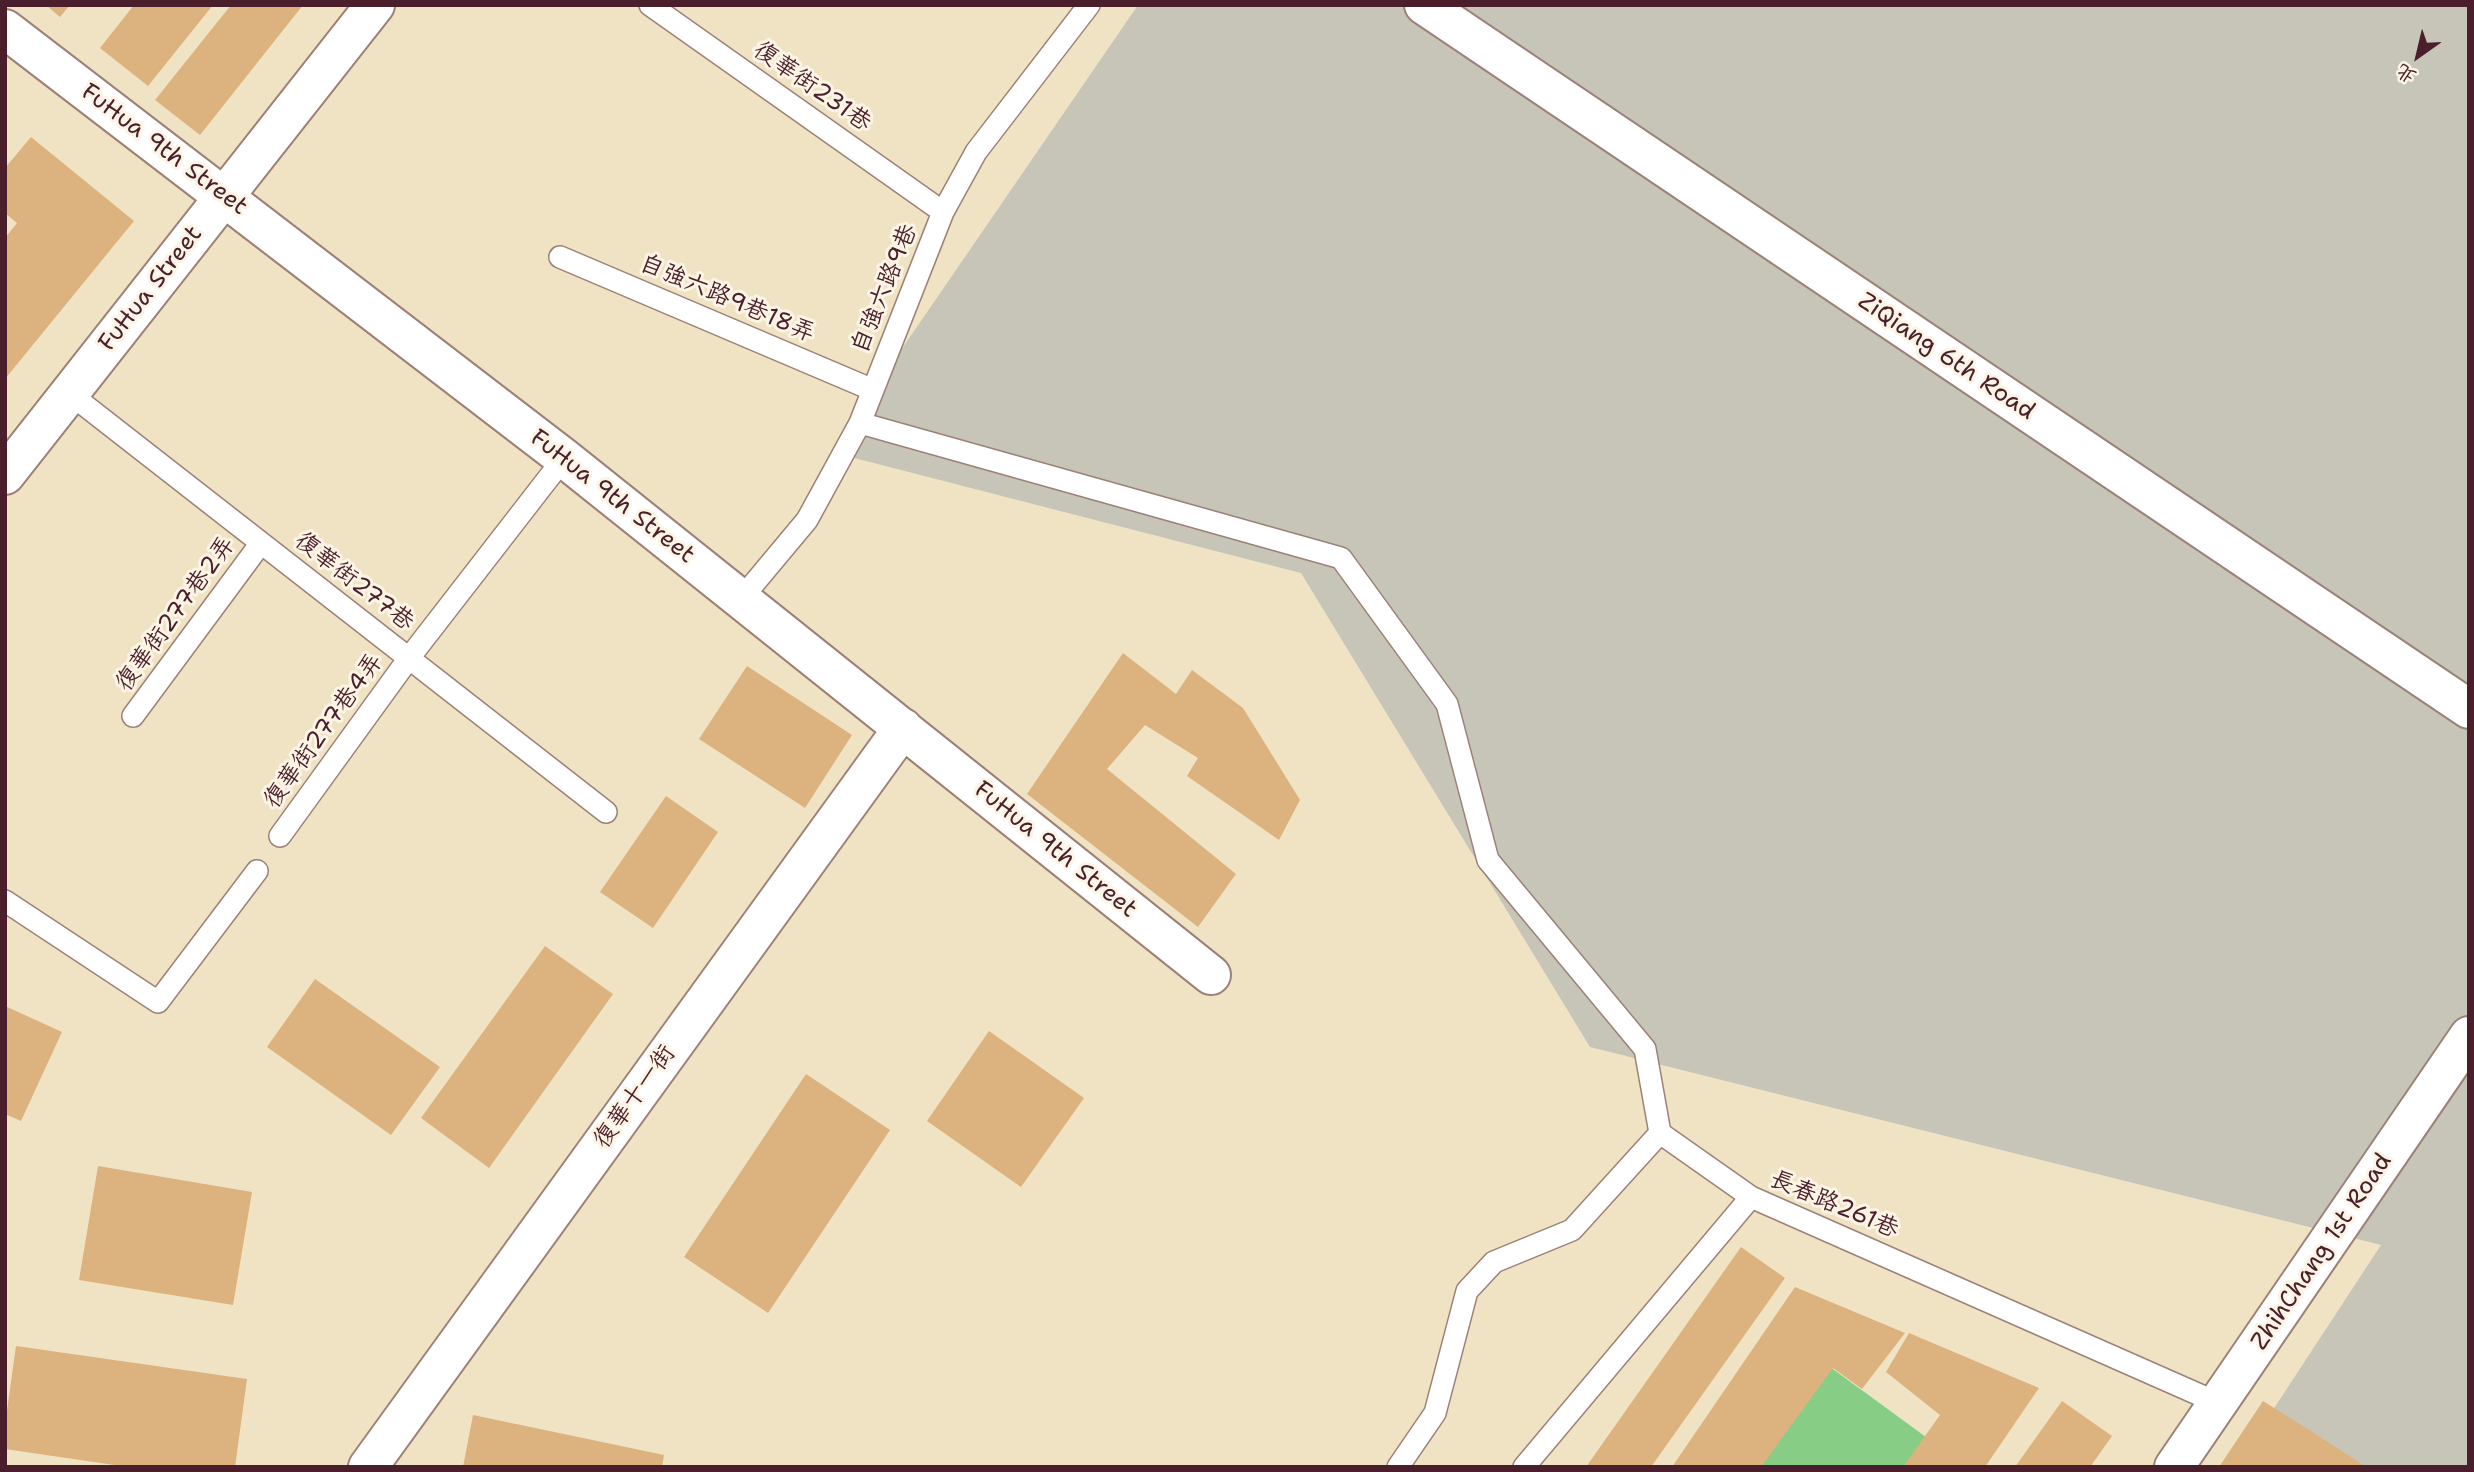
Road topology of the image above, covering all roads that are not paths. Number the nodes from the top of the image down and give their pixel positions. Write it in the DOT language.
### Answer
graph roads {
  1 [pos="375,5"];
  2 [pos="650,5"];
  3 [pos="1424,5"];
  4 [pos="1082,8"];
  5 [pos="5,29"];
  6 [pos="224,195"];
  7 [pos="943,212"];
  8 [pos="560,257"];
  9 [pos="873,390"];
  10 [pos="69,393"];
  11 [pos="860,423"];
  12 [pos="564,458"];
  13 [pos="5,475"];
  14 [pos="261,543"];
  15 [pos="741,599"];
  16 [pos="410,658"];
  17 [pos="2469,709"];
  18 [pos="134,716"];
  19 [pos="903,728"];
  20 [pos="606,812"];
  21 [pos="280,836"];
  22 [pos="257,870"];
  23 [pos="5,901"];
  24 [pos="1211,975"];
  25 [pos="2469,1036"];
  26 [pos="1660,1133"];
  27 [pos="1751,1197"];
  28 [pos="2218,1403"];
  29 [pos="368,1467"];
  30 [pos="1398,1467"];
  31 [pos="1524,1467"];
  32 [pos="2174,1467"];
  1 -- 6 [label="street, FuHua Street"];
  2 -- 7 [label="lane, 復華街231巷"];
  3 -- 17 [label="street, ZiQiang 6th Road"];
  4 -- 7 [label="lane, 自強六路9巷"];
  5 -- 6 [label="street, FuHua 9th Street"];
  6 -- 10 [label="street, FuHua Street"];
  6 -- 12 [label="street, FuHua 9th Street"];
  7 -- 9 [label="lane, 自強六路9巷"];
  8 -- 9 [label="lane, 自強六路9巷18弄"];
  9 -- 11 [label="lane, 自強六路9巷"];
  10 -- 13 [label="street, FuHua Street"];
  10 -- 14 [label="lane, 復華街277巷"];
  11 -- 15 [label="lane, 自強六路9巷"];
  11 -- 26 [label="lane"];
  12 -- 15 [label="street, FuHua 9th Street"];
  12 -- 16 [label="lane, 復華街277巷4弄"];
  14 -- 16 [label="lane, 復華街277巷"];
  14 -- 18 [label="lane, 復華街277巷2弄"];
  15 -- 19 [label="street, FuHua 9th Street"];
  16 -- 20 [label="lane, 復華街277巷"];
  16 -- 21 [label="lane, 復華街277巷4弄"];
  19 -- 24 [label="street, FuHua 9th Street"];
  19 -- 29 [label="street, 復華十一街"];
  22 -- 23 [label="lane"];
  25 -- 28 [label="street, ZhihChang 1st Road"];
  26 -- 27 [label="lane"];
  26 -- 30 [label="lane"];
  27 -- 28 [label="lane, 長春路261巷"];
  27 -- 31 [label="lane, 長春路261巷"];
  28 -- 32 [label="street, ZhihChang 1st Road"];
}
